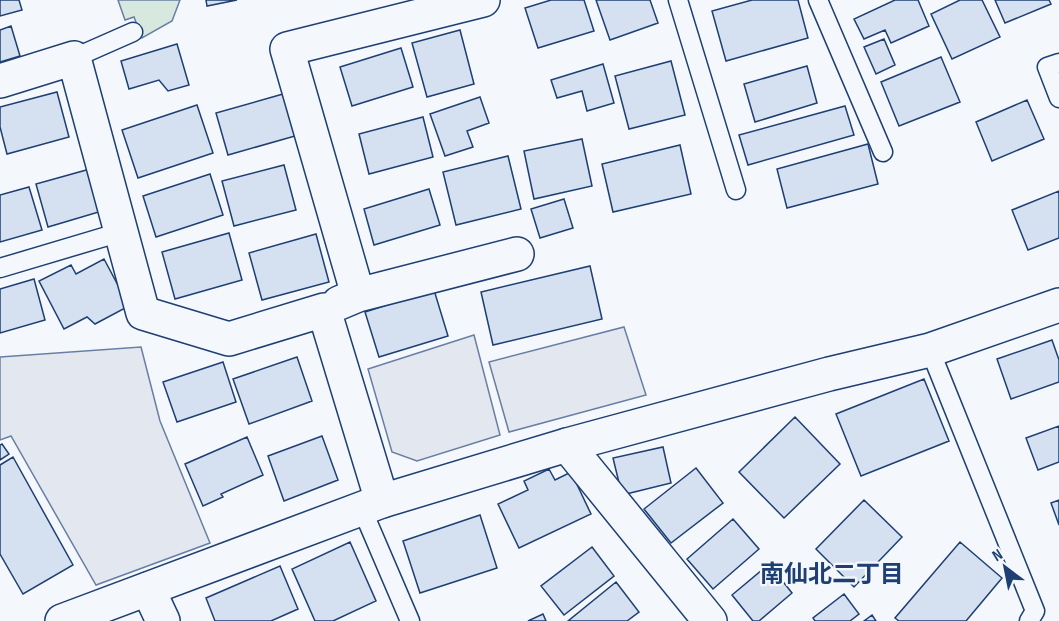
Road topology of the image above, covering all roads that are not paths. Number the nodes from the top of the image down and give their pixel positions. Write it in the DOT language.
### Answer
graph roads {
  1 [pos="483,0"];
  2 [pos="678,0"];
  3 [pos="818,0"];
  4 [pos="133,32"];
  5 [pos="74,58"];
  6 [pos="1059,63"];
  7 [pos="0,81"];
  8 [pos="1059,98"];
  9 [pos="883,152"];
  10 [pos="736,190"];
  11 [pos="122,232"];
  12 [pos="517,254"];
  13 [pos="0,268"];
  14 [pos="358,295"];
  15 [pos="1059,305"];
  16 [pos="324,310"];
  17 [pos="930,350"];
  18 [pos="567,446"];
  19 [pos="372,505"];
  20 [pos="148,589"];
  21 [pos="62,621"];
  22 [pos="163,621"];
  23 [pos="410,621"];
  24 [pos="710,621"];
  25 [pos="1029,621"];
  1 -- 14 [label="street"];
  2 -- 10 [label="lane"];
  3 -- 9 [label="lane"];
  4 -- 5 [label="lane"];
  5 -- 7 [label="street"];
  5 -- 11 [label="street"];
  6 -- 8 [label="lane"];
  11 -- 13 [label="lane"];
  11 -- 16 [label="street"];
  12 -- 14 [label="street"];
  14 -- 16 [label="street"];
  15 -- 17 [label="street"];
  16 -- 19 [label="street"];
  17 -- 18 [label="street"];
  17 -- 25 [label="lane"];
  18 -- 19 [label="street"];
  18 -- 24 [label="street"];
  19 -- 20 [label="street"];
  19 -- 23 [label="lane"];
  20 -- 21 [label="street"];
  20 -- 22 [label="street"];
}
